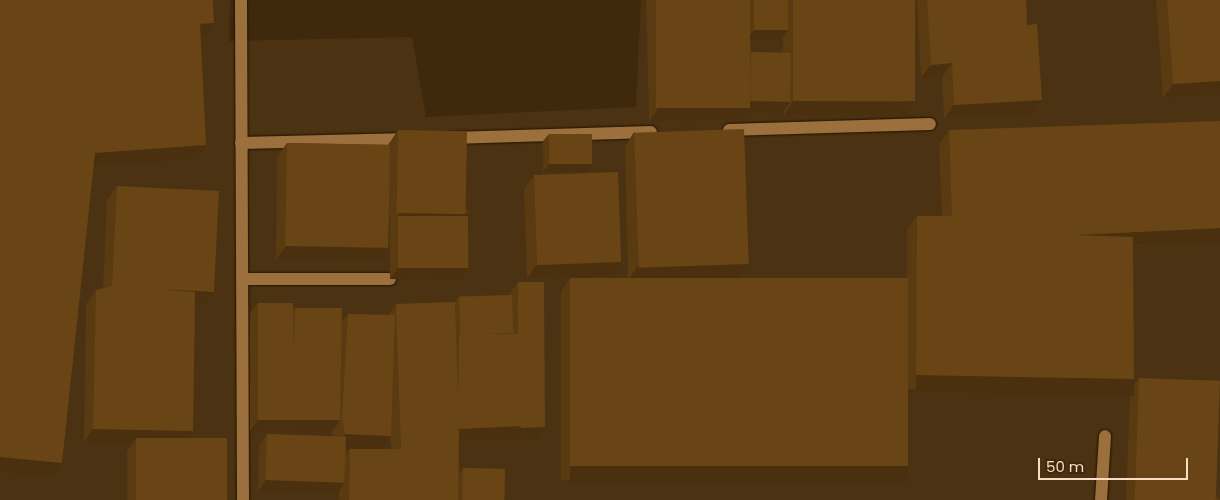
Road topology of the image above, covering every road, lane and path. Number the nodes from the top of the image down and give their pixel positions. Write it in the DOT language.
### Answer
graph roads {
  1 [pos="241,0"];
  2 [pos="930,124"];
  3 [pos="721,130"];
  4 [pos="661,132"];
  5 [pos="421,138"];
  6 [pos="441,138"];
  7 [pos="241,143"];
  8 [pos="242,279"];
  9 [pos="390,280"];
  10 [pos="1105,436"];
  11 [pos="243,500"];
  12 [pos="1100,500"];
  1 -- 7 [label="street"];
  2 -- 3 [label="street"];
  4 -- 6 [label="street"];
  5 -- 7 [label="street"];
  7 -- 8 [label="street"];
  8 -- 9 [label="street"];
  8 -- 11 [label="street"];
  10 -- 12 [label="street"];
}
